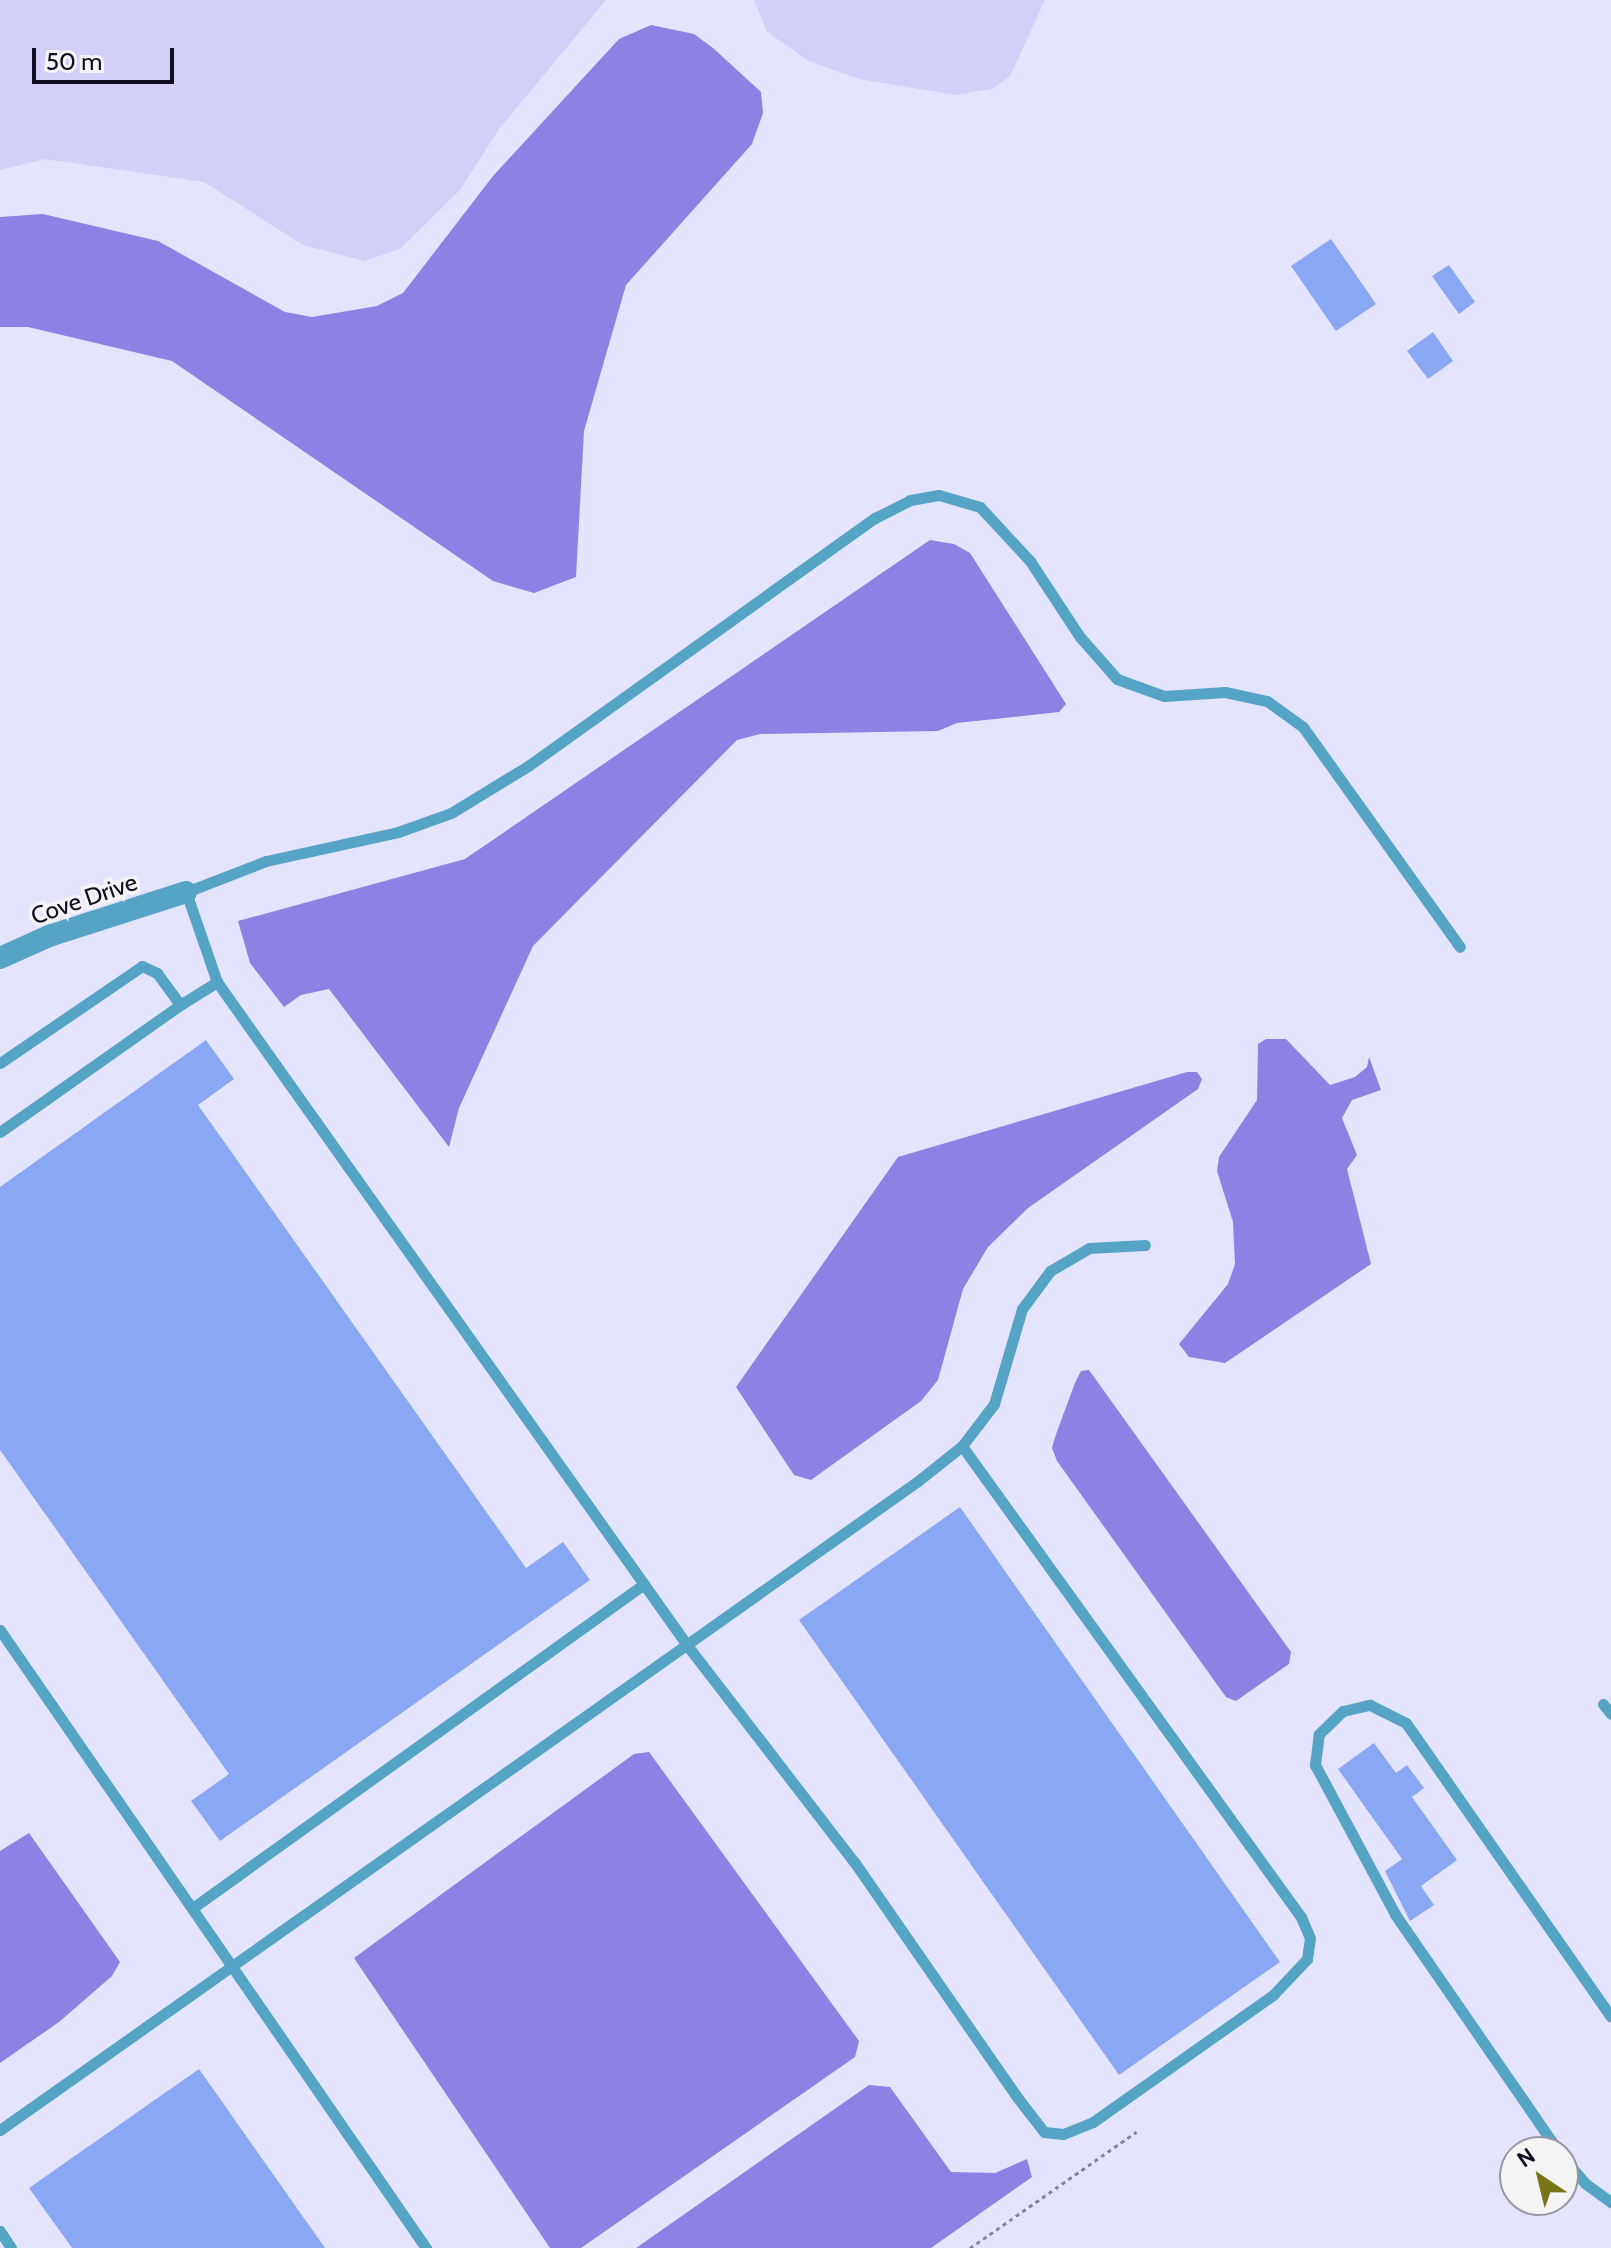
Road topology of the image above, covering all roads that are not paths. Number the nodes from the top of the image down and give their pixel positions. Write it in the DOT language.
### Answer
graph roads {
  1 [pos="186,892"];
  2 [pos="1460,947"];
  3 [pos="0,958"];
  4 [pos="217,982"];
  5 [pos="180,1005"];
  6 [pos="0,1063"];
  7 [pos="0,1132"];
  8 [pos="1145,1245"];
  9 [pos="962,1446"];
  10 [pos="644,1584"];
  11 [pos="0,1630"];
  12 [pos="687,1645"];
  13 [pos="1603,1704"];
  14 [pos="1611,1714"];
  15 [pos="194,1907"];
  16 [pos="234,1965"];
  17 [pos="1611,2017"];
  18 [pos="0,2130"];
  19 [pos="1548,2136"];
  20 [pos="1579,2176"];
  21 [pos="1611,2202"];
  22 [pos="0,2231"];
  23 [pos="11,2248"];
  24 [pos="426,2248"];
  1 -- 2 [label="lane"];
  1 -- 3 [label="street, Cove Drive"];
  1 -- 4 [label="lane"];
  4 -- 5 [label="lane"];
  4 -- 10 [label="lane"];
  5 -- 6 [label="lane"];
  5 -- 7 [label="lane"];
  8 -- 9 [label="lane"];
  9 -- 12 [label="lane"];
  9 -- 12 [label="lane"];
  10 -- 12 [label="lane"];
  10 -- 15 [label="lane"];
  11 -- 15 [label="lane"];
  12 -- 16 [label="lane"];
  13 -- 14 [label="lane"];
  15 -- 16 [label="lane"];
  16 -- 18 [label="lane"];
  16 -- 24 [label="lane"];
  17 -- 19 [label="lane"];
  20 -- 21 [label="lane"];
  22 -- 23 [label="lane"];
}
